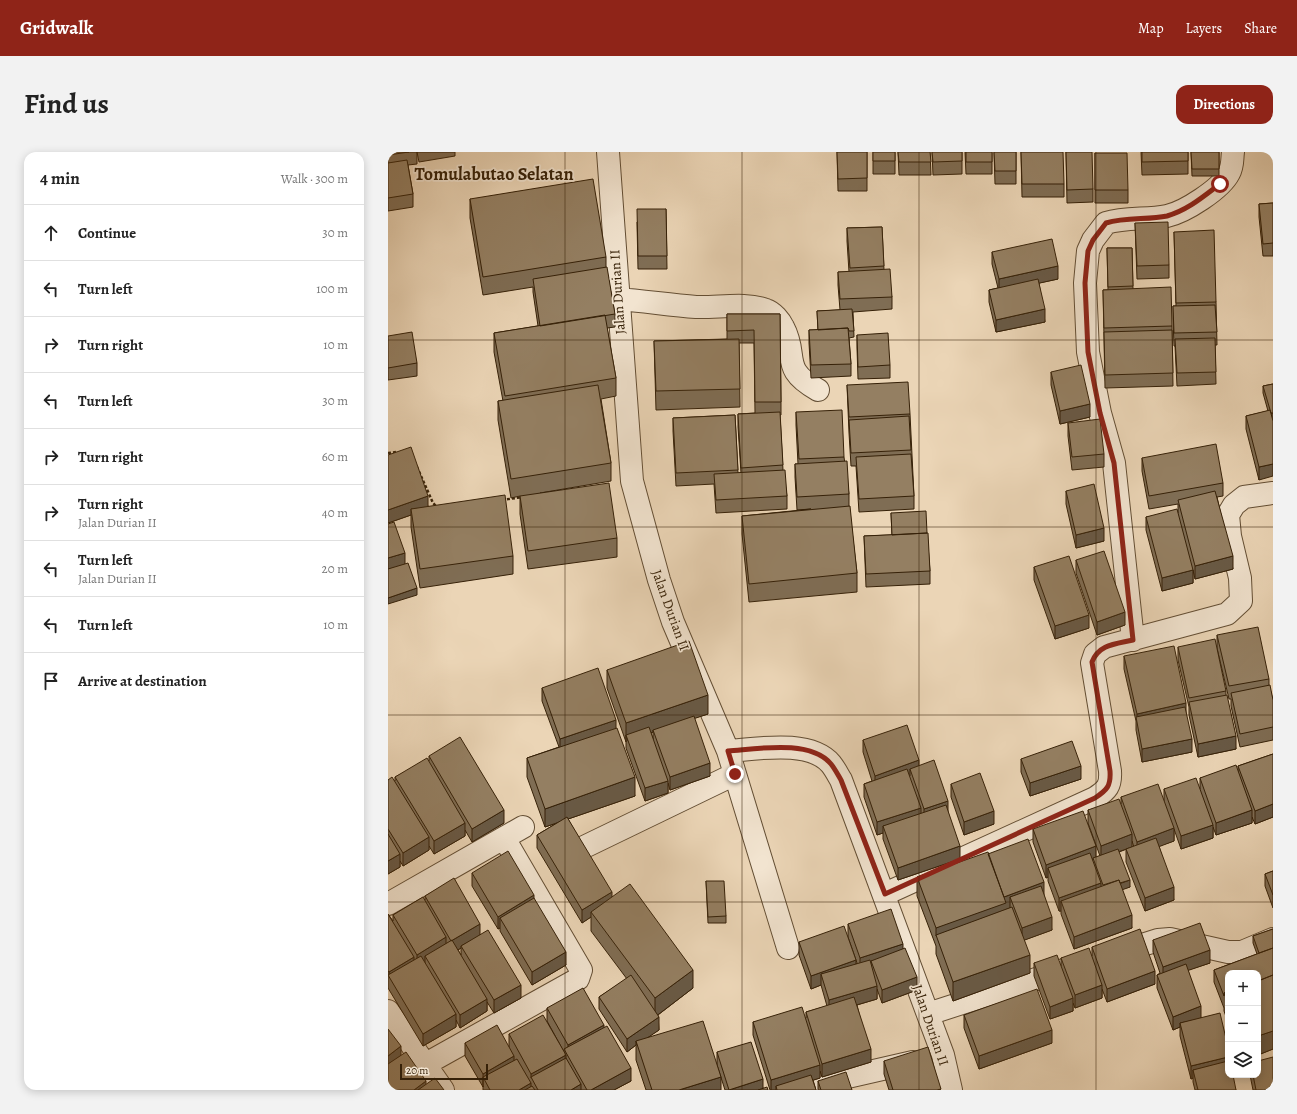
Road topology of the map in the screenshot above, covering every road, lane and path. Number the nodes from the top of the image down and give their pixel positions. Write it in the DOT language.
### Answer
graph roads {
  1 [pos="608,152"];
  2 [pos="1233,152"];
  3 [pos="618,299"];
  4 [pos="818,390"];
  5 [pos="402,452"];
  6 [pos="388,453"];
  7 [pos="416,466"];
  8 [pos="1273,493"];
  9 [pos="525,497"];
  10 [pos="502,500"];
  11 [pos="438,508"];
  12 [pos="1133,640"];
  13 [pos="728,751"];
  14 [pos="735,774"];
  15 [pos="523,827"];
  16 [pos="504,838"];
  17 [pos="580,849"];
  18 [pos="885,894"];
  19 [pos="388,904"];
  20 [pos="1273,940"];
  21 [pos="788,948"];
  22 [pos="388,1011"];
  23 [pos="928,1014"];
  24 [pos="943,1055"];
  25 [pos="424,1066"];
  26 [pos="817,1084"];
  27 [pos="443,1090"];
  28 [pos="951,1090"];
  1 -- 3 [label="street, Jalan Durian II"];
  2 -- 12 [label="street"];
  3 -- 4 [label="street"];
  3 -- 13 [label="street, Jalan Durian II"];
  5 -- 6 [label="path"];
  7 -- 11 [label="path"];
  8 -- 12 [label="street"];
  9 -- 10 [label="path"];
  12 -- 18 [label="street"];
  13 -- 14 [label="street"];
  13 -- 18 [label="street, Jalan Durian II"];
  14 -- 17 [label="street"];
  14 -- 21 [label="street"];
  15 -- 16 [label="street"];
  16 -- 19 [label="street"];
  16 -- 25 [label="street"];
  18 -- 23 [label="street, Jalan Durian II"];
  20 -- 23 [label="street"];
  22 -- 25 [label="street"];
  23 -- 24 [label="street, Jalan Durian II"];
  24 -- 26 [label="street"];
  24 -- 28 [label="street, Jalan Durian II"];
  25 -- 27 [label="street"];
}
